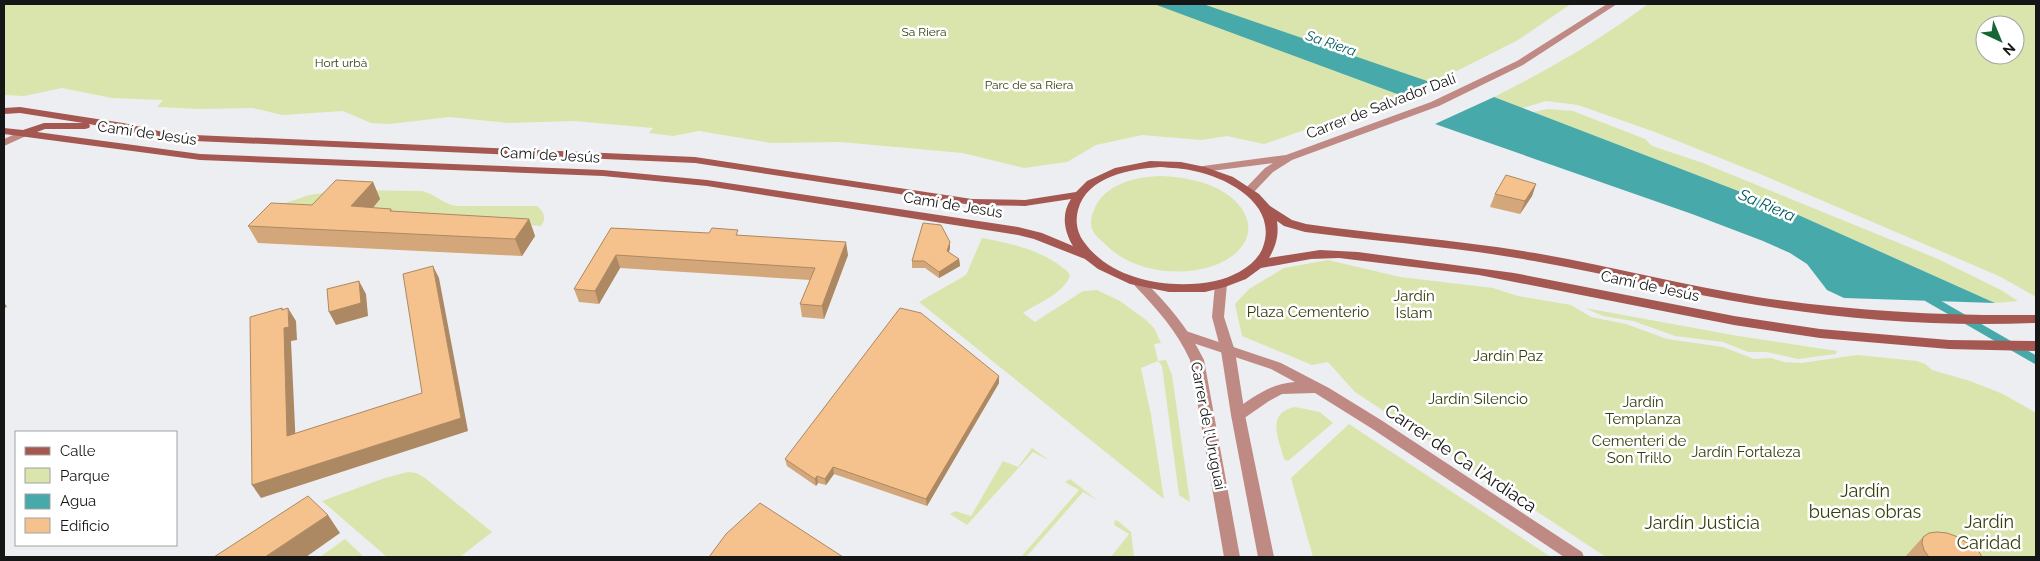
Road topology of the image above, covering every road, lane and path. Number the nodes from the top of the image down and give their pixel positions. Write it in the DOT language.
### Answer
graph roads {
  1 [pos="1613,4"];
  2 [pos="4,111"];
  3 [pos="123,126"];
  4 [pos="4,131"];
  5 [pos="22,134"];
  6 [pos="4,143"];
  7 [pos="1288,158"];
  8 [pos="1203,169"];
  9 [pos="1249,191"];
  10 [pos="1078,195"];
  11 [pos="1266,209"];
  12 [pos="1088,256"];
  13 [pos="1258,264"];
  14 [pos="1139,283"];
  15 [pos="1221,284"];
  16 [pos="2036,319"];
  17 [pos="1186,336"];
  18 [pos="2036,346"];
  19 [pos="1228,351"];
  20 [pos="1324,392"];
  21 [pos="1238,415"];
  22 [pos="1232,557"];
  23 [pos="1266,557"];
  24 [pos="1576,557"];
  1 -- 7 [label="street, Carrer de Salvador Dalí"];
  2 -- 3 [label="main road, Camí de Jesús"];
  3 -- 5 [label="main road"];
  3 -- 10 [label="main road, Camí de Jesús"];
  4 -- 5 [label="main road, Camí de Jesús"];
  5 -- 6 [label="street"];
  5 -- 12 [label="main road, Camí de Jesús"];
  7 -- 8 [label="street, Carrer de Salvador Dalí"];
  7 -- 9 [label="street, Carrer de Salvador Dalí"];
  8 -- 9 [label="main road"];
  8 -- 10 [label="main road"];
  9 -- 11 [label="main road"];
  10 -- 12 [label="main road"];
  11 -- 13 [label="main road"];
  11 -- 16 [label="main road, Camí de Jesús"];
  12 -- 14 [label="main road"];
  13 -- 15 [label="main road"];
  13 -- 18 [label="main road, Camí de Jesús"];
  14 -- 15 [label="main road"];
  14 -- 17 [label="street, Carrer de l'Uruguai"];
  15 -- 19 [label="street, Carrer de l'Uruguai"];
  17 -- 19 [label="street, Carrer de Ca l'Ardiaca"];
  17 -- 22 [label="street, Carrer de l'Uruguai"];
  19 -- 20 [label="street, Carrer de Ca l'Ardiaca"];
  19 -- 21 [label="street, Carrer de l'Uruguai"];
  20 -- 21 [label="street, Carrer de Ca l'Ardiaca"];
  20 -- 24 [label="street, Carrer de Ca l'Ardiaca"];
  21 -- 23 [label="street, Carrer de l'Uruguai"];
}
